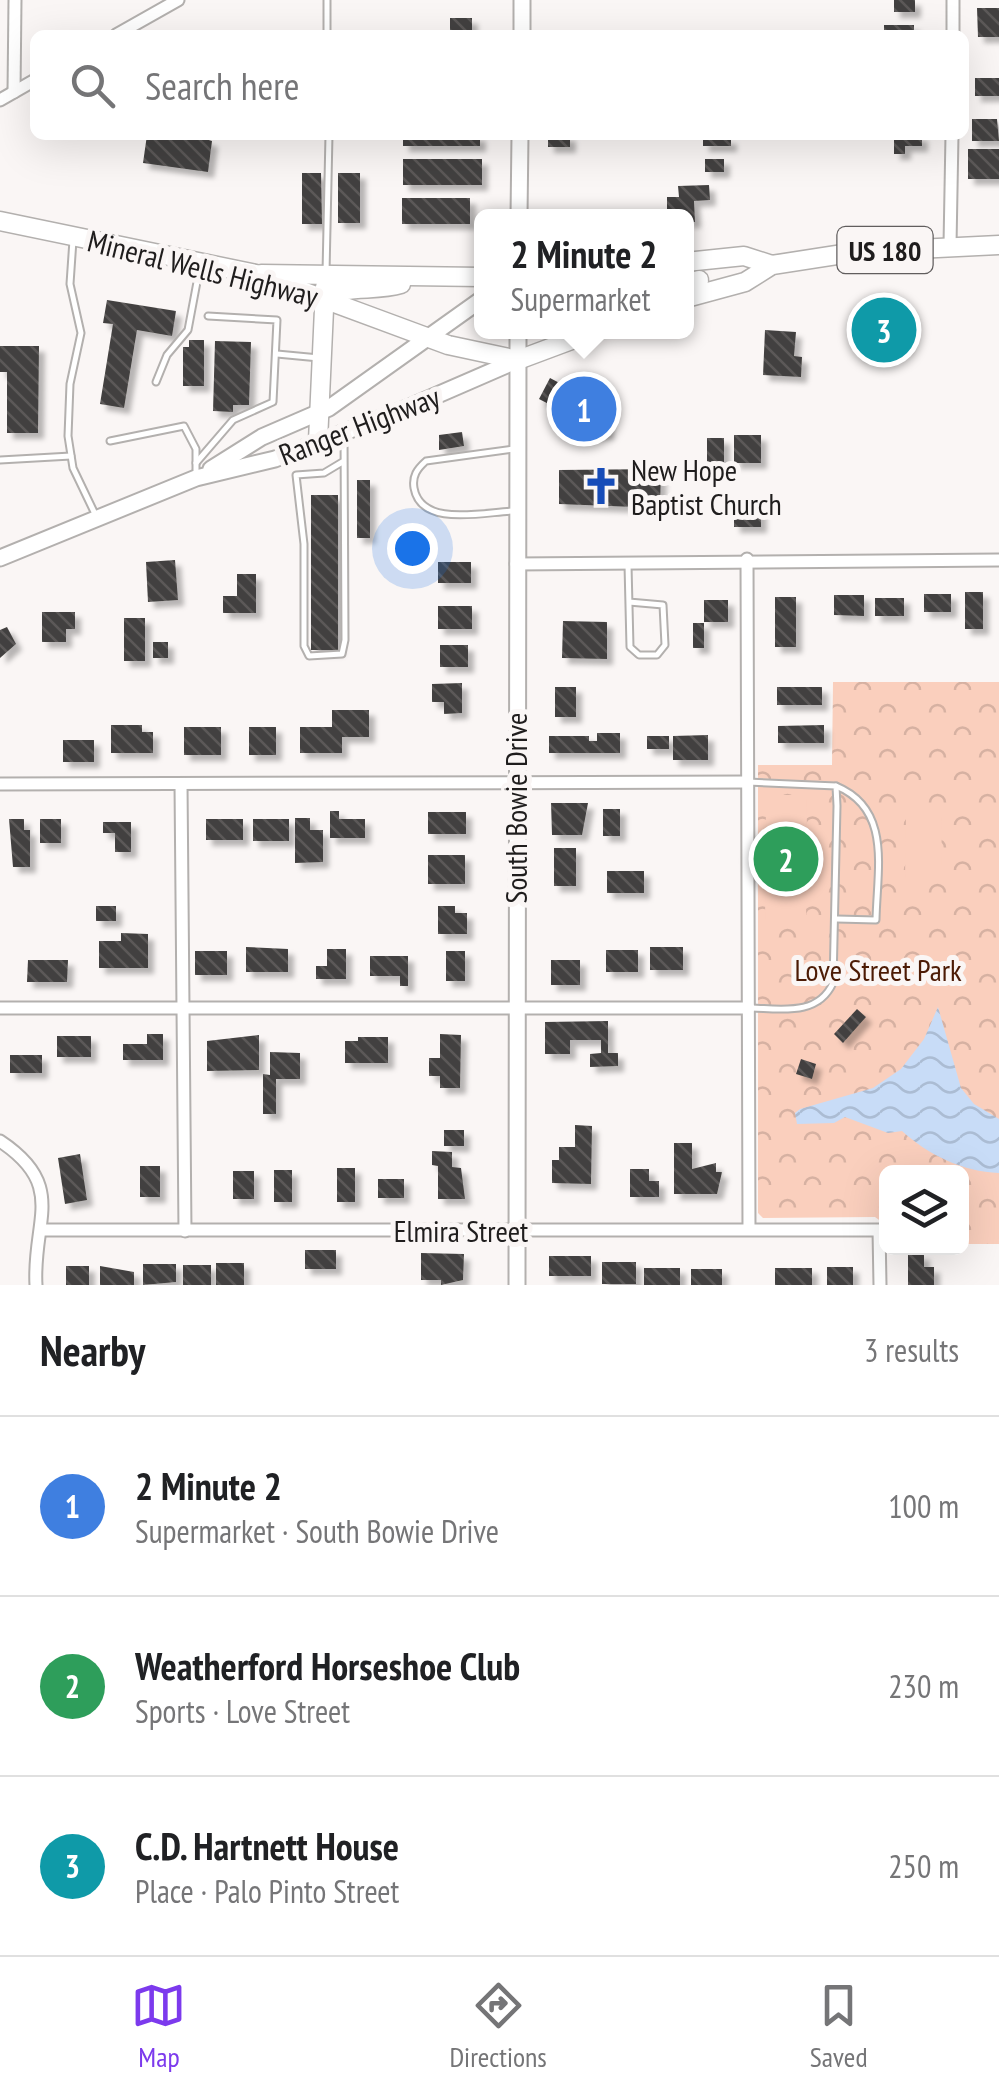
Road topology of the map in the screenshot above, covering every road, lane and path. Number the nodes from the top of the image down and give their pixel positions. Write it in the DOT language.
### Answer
graph roads {
  1 [pos="14,0"];
  2 [pos="178,0"];
  3 [pos="327,0"];
  4 [pos="522,0"];
  5 [pos="953,0"];
  6 [pos="125,30"];
  7 [pos="328,30"];
  8 [pos="522,30"];
  9 [pos="953,30"];
  10 [pos="30,83"];
  11 [pos="14,92"];
  12 [pos="0,100"];
  13 [pos="329,140"];
  14 [pos="520,140"];
  15 [pos="952,140"];
  16 [pos="518,209"];
  17 [pos="0,221"];
  18 [pos="74,236"];
  19 [pos="950,245"];
  20 [pos="999,245"];
  21 [pos="200,263"];
  22 [pos="772,265"];
  23 [pos="256,274"];
  24 [pos="326,276"];
  25 [pos="474,276"];
  26 [pos="420,279"];
  27 [pos="694,279"];
  28 [pos="694,280"];
  29 [pos="324,297"];
  30 [pos="474,304"];
  31 [pos="208,316"];
  32 [pos="431,338"];
  33 [pos="518,339"];
  34 [pos="574,339"];
  35 [pos="278,354"];
  36 [pos="320,358"];
  37 [pos="518,360"];
  38 [pos="156,382"];
  39 [pos="319,412"];
  40 [pos="344,431"];
  41 [pos="110,441"];
  42 [pos="318,441"];
  43 [pos="516,449"];
  44 [pos="71,456"];
  45 [pos="0,460"];
  46 [pos="344,462"];
  47 [pos="196,470"];
  48 [pos="516,511"];
  49 [pos="97,518"];
  50 [pos="0,558"];
  51 [pos="747,559"];
  52 [pos="999,560"];
  53 [pos="628,562"];
  54 [pos="516,564"];
  55 [pos="629,602"];
  56 [pos="748,782"];
  57 [pos="0,784"];
  58 [pos="181,784"];
  59 [pos="514,784"];
  60 [pos="836,786"];
  61 [pos="836,919"];
  62 [pos="0,1008"];
  63 [pos="182,1008"];
  64 [pos="515,1008"];
  65 [pos="749,1008"];
  66 [pos="0,1141"];
  67 [pos="749,1229"];
  68 [pos="42,1230"];
  69 [pos="516,1230"];
  70 [pos="185,1231"];
  71 [pos="36,1285"];
  72 [pos="516,1285"];
  73 [pos="880,1285"];
  1 -- 11 [label="street"];
  2 -- 6 [label="street"];
  3 -- 7 [label="lane"];
  4 -- 8 [label="street"];
  5 -- 9 [label="street"];
  10 -- 11 [label="street"];
  11 -- 12 [label="street"];
  13 -- 24 [label="lane"];
  14 -- 16 [label="street"];
  15 -- 19 [label="street"];
  17 -- 18 [label="main road, Mineral Wells Highway"];
  18 -- 21 [label="main road, Mineral Wells Highway"];
  18 -- 44 [label="lane"];
  19 -- 20 [label="main road, US 180"];
  19 -- 22 [label="main road, US 180"];
  21 -- 23 [label="main road, Mineral Wells Highway"];
  21 -- 38 [label="lane"];
  22 -- 27 [label="main road, US 180"];
  22 -- 28 [label="main road, US 180"];
  23 -- 24 [label="main road"];
  23 -- 29 [label="main road, Mineral Wells Highway"];
  24 -- 26 [label="main road"];
  24 -- 29 [label="main road"];
  25 -- 26 [label="main road"];
  26 -- 29 [label="main road"];
  29 -- 32 [label="main road, Mineral Wells Highway"];
  29 -- 36 [label="main road"];
  30 -- 32 [label="street, Ranger Highway"];
  31 -- 35 [label="lane"];
  32 -- 37 [label="main road, Mineral Wells Highway"];
  32 -- 39 [label="street, Ranger Highway"];
  33 -- 37 [label="street, South Bowie Drive"];
  34 -- 37 [label="main road"];
  35 -- 36 [label="lane"];
  35 -- 47 [label="lane"];
  36 -- 39 [label="main road"];
  37 -- 40 [label="street, Ranger Highway"];
  37 -- 43 [label="street, South Bowie Drive"];
  39 -- 42 [label="main road"];
  39 -- 47 [label="street, Ranger Highway"];
  40 -- 42 [label="street, Ranger Highway"];
  40 -- 46 [label="lane"];
  41 -- 47 [label="lane"];
  42 -- 47 [label="street, Ranger Highway"];
  43 -- 48 [label="street, South Bowie Drive"];
  43 -- 48 [label="lane"];
  44 -- 45 [label="lane"];
  44 -- 49 [label="lane"];
  46 -- 46 [label="lane"];
  47 -- 49 [label="street, Ranger Highway"];
  48 -- 54 [label="street, South Bowie Drive"];
  49 -- 50 [label="street, Ranger Highway"];
  51 -- 52 [label="street"];
  51 -- 53 [label="street"];
  51 -- 56 [label="street"];
  53 -- 54 [label="street"];
  53 -- 55 [label="lane"];
  54 -- 59 [label="street, South Bowie Drive"];
  55 -- 55 [label="lane"];
  56 -- 59 [label="street"];
  56 -- 60 [label="lane"];
  56 -- 65 [label="street"];
  57 -- 58 [label="street"];
  58 -- 59 [label="street"];
  58 -- 63 [label="street"];
  59 -- 64 [label="street, South Bowie Drive"];
  60 -- 61 [label="lane"];
  60 -- 61 [label="lane"];
  61 -- 65 [label="lane"];
  62 -- 63 [label="street"];
  63 -- 64 [label="street"];
  63 -- 70 [label="street"];
  64 -- 65 [label="street"];
  64 -- 69 [label="street, South Bowie Drive"];
  65 -- 67 [label="street"];
  66 -- 68 [label="street"];
  67 -- 69 [label="street, Elmira Street"];
  67 -- 73 [label="street, Elmira Street"];
  68 -- 70 [label="street, Elmira Street"];
  68 -- 71 [label="street"];
  69 -- 70 [label="street, Elmira Street"];
  69 -- 72 [label="street, South Bowie Drive"];
}
